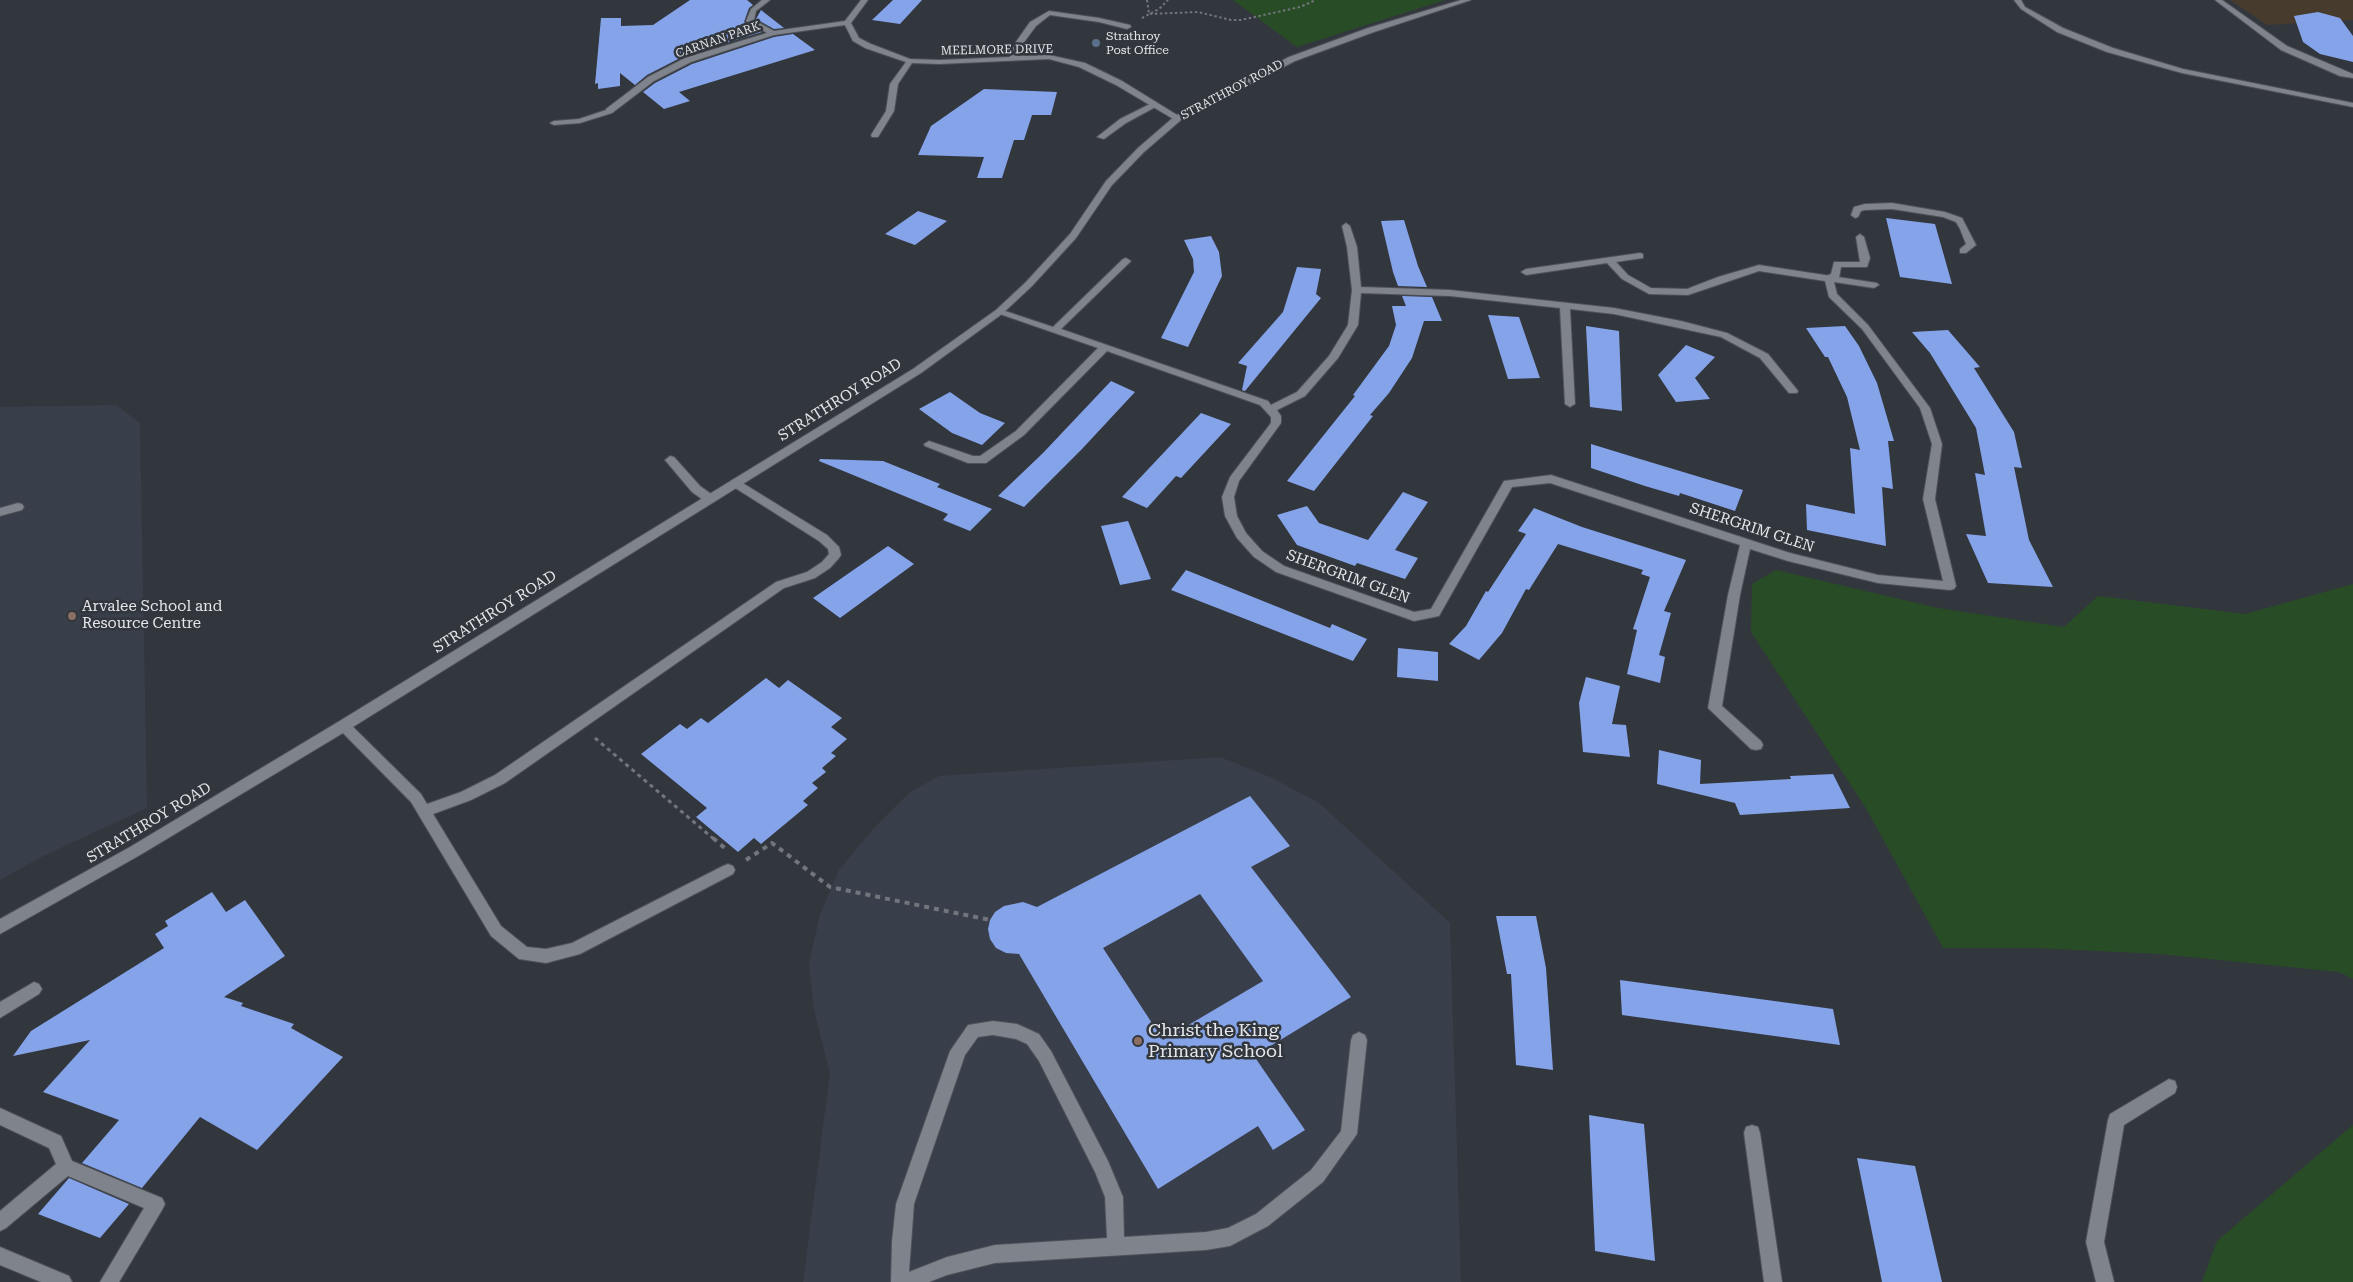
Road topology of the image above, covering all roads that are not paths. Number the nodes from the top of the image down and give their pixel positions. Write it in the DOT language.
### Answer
graph roads {
  1 [pos="767,0"];
  2 [pos="866,0"];
  3 [pos="1468,0"];
  4 [pos="2017,0"];
  5 [pos="2218,0"];
  6 [pos="846,23"];
  7 [pos="1127,27"];
  8 [pos="773,33"];
  9 [pos="1014,58"];
  10 [pos="910,61"];
  11 [pos="2353,76"];
  12 [pos="1155,105"];
  13 [pos="2353,106"];
  14 [pos="1178,118"];
  15 [pos="554,123"];
  16 [pos="875,135"];
  17 [pos="1101,137"];
  18 [pos="1855,215"];
  19 [pos="1346,226"];
  20 [pos="1860,237"];
  21 [pos="1963,251"];
  22 [pos="1640,256"];
  23 [pos="1609,260"];
  24 [pos="1126,262"];
  25 [pos="1526,272"];
  26 [pos="1829,278"];
  27 [pos="1874,285"];
  28 [pos="1357,290"];
  29 [pos="1565,306"];
  30 [pos="999,312"];
  31 [pos="1055,330"];
  32 [pos="1105,346"];
  33 [pos="1793,391"];
  34 [pos="1570,404"];
  35 [pos="1271,409"];
  36 [pos="929,444"];
  37 [pos="670,460"];
  38 [pos="736,483"];
  39 [pos="710,499"];
  40 [pos="18,507"];
  41 [pos="0,512"];
  42 [pos="1746,543"];
  43 [pos="343,726"];
  44 [pos="1756,745"];
  45 [pos="424,811"];
  46 [pos="728,870"];
  47 [pos="0,927"];
  48 [pos="34,989"];
  49 [pos="0,1012"];
  50 [pos="1359,1040"];
  51 [pos="2169,1087"];
  52 [pos="0,1116"];
  53 [pos="1752,1133"];
  54 [pos="66,1167"];
  55 [pos="0,1222"];
  56 [pos="1116,1246"];
  57 [pos="0,1256"];
  58 [pos="63,1282"];
  59 [pos="109,1282"];
  60 [pos="900,1282"];
  61 [pos="906,1282"];
  62 [pos="1773,1282"];
  63 [pos="2105,1282"];
  1 -- 8 [label="street"];
  2 -- 6 [label="street"];
  3 -- 14 [label="street, STRATHROY ROAD"];
  4 -- 13 [label="street"];
  5 -- 11 [label="street"];
  6 -- 8 [label="street, CARNAN PARK"];
  6 -- 10 [label="street, MEELMORE DRIVE"];
  7 -- 9 [label="street"];
  8 -- 15 [label="street, CARNAN PARK"];
  9 -- 10 [label="street, MEELMORE DRIVE"];
  9 -- 12 [label="street, MEELMORE DRIVE"];
  10 -- 16 [label="street"];
  12 -- 14 [label="street, MEELMORE DRIVE"];
  12 -- 17 [label="street"];
  14 -- 30 [label="street, STRATHROY ROAD"];
  18 -- 21 [label="street"];
  19 -- 28 [label="street"];
  20 -- 26 [label="street"];
  22 -- 23 [label="street"];
  23 -- 25 [label="street"];
  23 -- 26 [label="street"];
  24 -- 31 [label="street"];
  26 -- 27 [label="street"];
  26 -- 42 [label="street, SHERGRIM GLEN"];
  28 -- 29 [label="street"];
  28 -- 35 [label="street"];
  29 -- 33 [label="street"];
  29 -- 34 [label="street"];
  30 -- 31 [label="street"];
  30 -- 38 [label="street, STRATHROY ROAD"];
  31 -- 32 [label="street"];
  32 -- 35 [label="street"];
  32 -- 36 [label="street"];
  35 -- 42 [label="street, SHERGRIM GLEN"];
  37 -- 39 [label="street"];
  38 -- 39 [label="street, STRATHROY ROAD"];
  38 -- 45 [label="street"];
  39 -- 43 [label="street, STRATHROY ROAD"];
  40 -- 41 [label="street"];
  42 -- 44 [label="street"];
  43 -- 45 [label="street"];
  43 -- 47 [label="street, STRATHROY ROAD"];
  45 -- 46 [label="street"];
  48 -- 49 [label="street"];
  50 -- 56 [label="street"];
  51 -- 63 [label="street"];
  52 -- 54 [label="street"];
  53 -- 62 [label="street"];
  54 -- 55 [label="street"];
  54 -- 59 [label="street"];
  56 -- 60 [label="street"];
  56 -- 61 [label="street"];
  57 -- 58 [label="street"];
}
